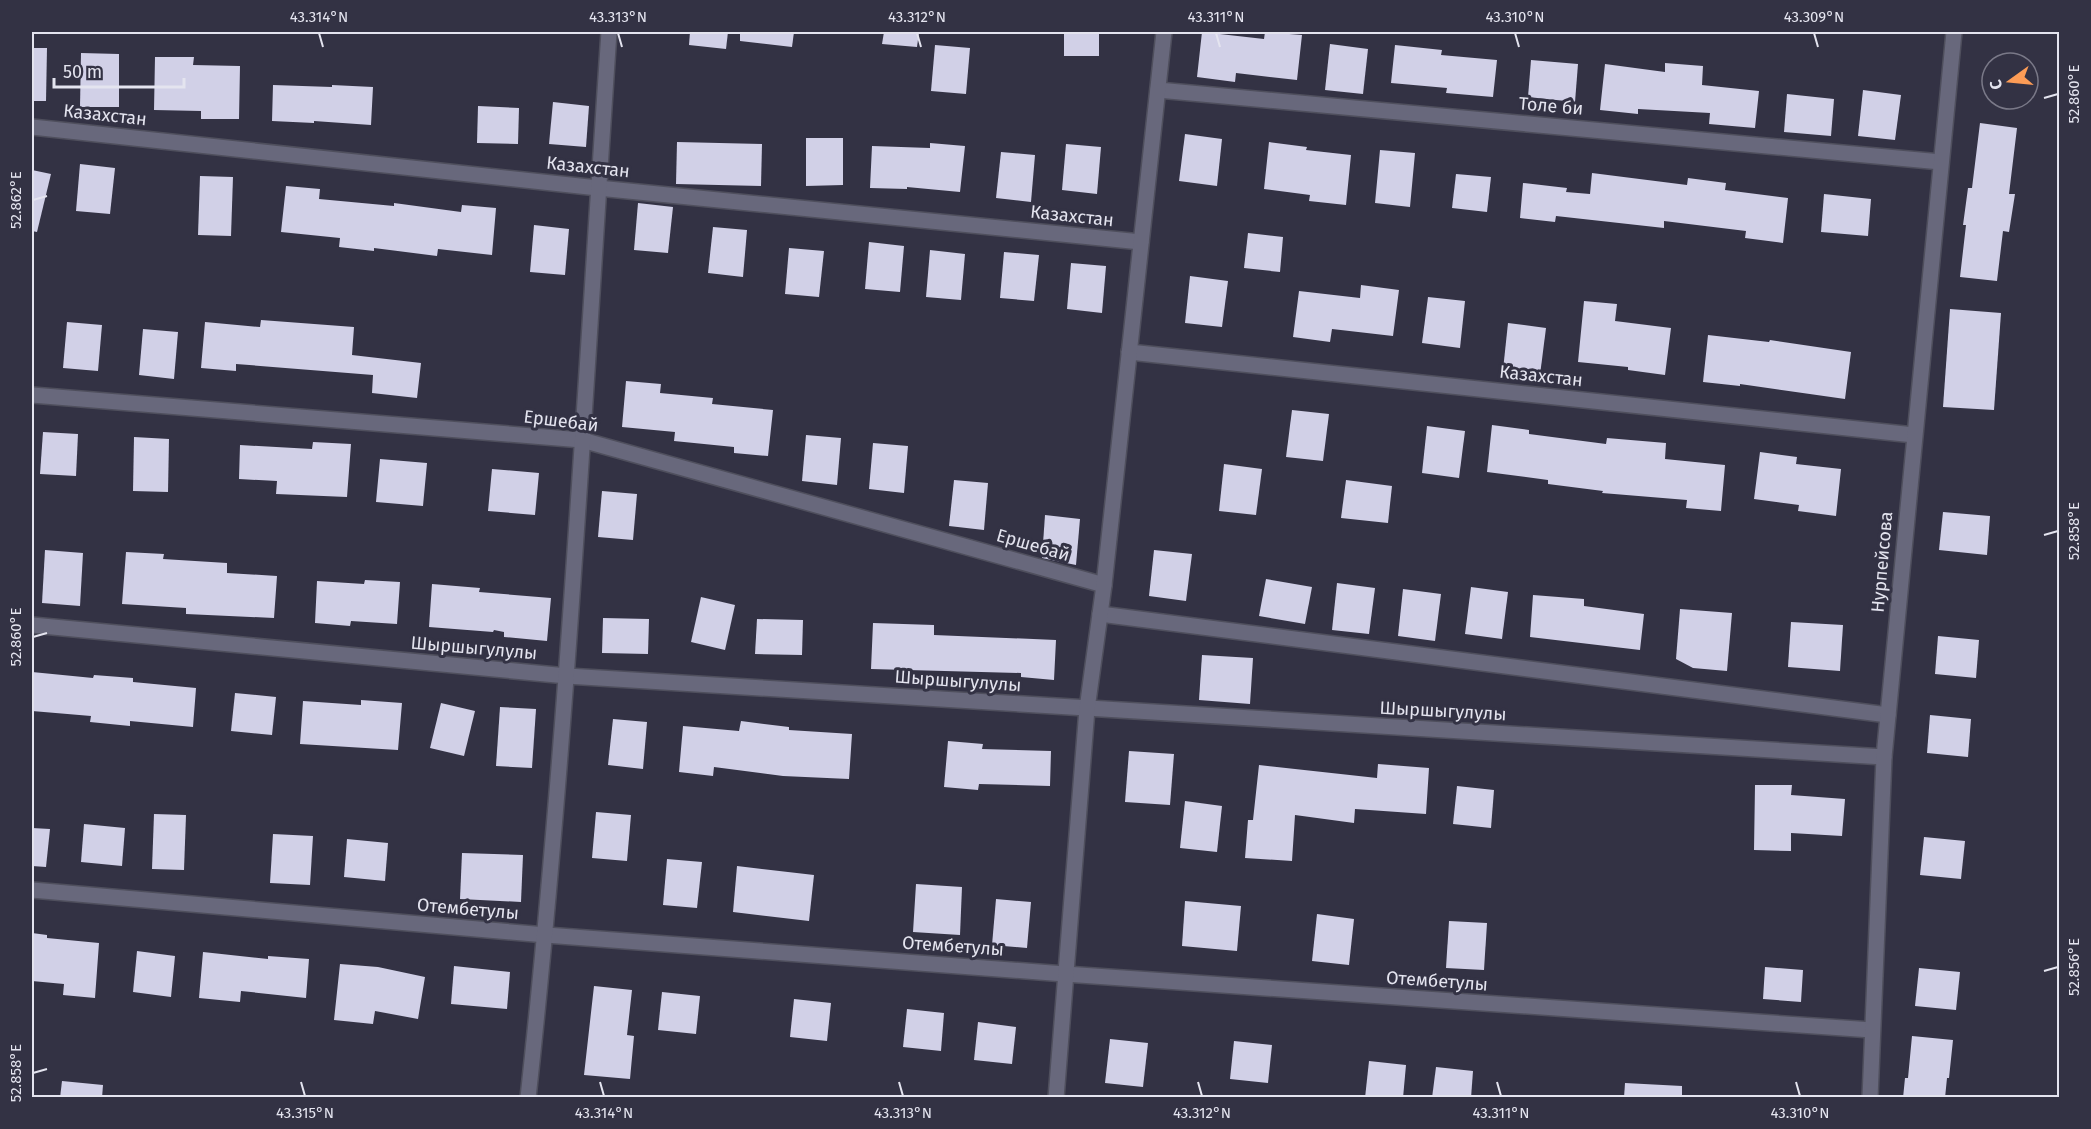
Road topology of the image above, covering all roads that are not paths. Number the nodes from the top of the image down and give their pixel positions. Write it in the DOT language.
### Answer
graph roads {
  1 [pos="609,32"];
  2 [pos="1164,32"];
  3 [pos="1954,32"];
  4 [pos="1158,90"];
  5 [pos="32,126"];
  6 [pos="1941,162"];
  7 [pos="598,188"];
  8 [pos="1141,243"];
  9 [pos="1129,352"];
  10 [pos="32,395"];
  11 [pos="1914,435"];
  12 [pos="582,440"];
  13 [pos="1104,585"];
  14 [pos="1100,614"];
  15 [pos="32,625"];
  16 [pos="567,676"];
  17 [pos="1087,709"];
  18 [pos="1888,715"];
  19 [pos="1884,757"];
  20 [pos="32,890"];
  21 [pos="546,935"];
  22 [pos="1065,975"];
  23 [pos="1872,1030"];
  24 [pos="528,1098"];
  25 [pos="1056,1098"];
  26 [pos="1870,1098"];
  1 -- 7 [label="street"];
  2 -- 4 [label="street"];
  3 -- 6 [label="street, Нурпейсова"];
  4 -- 6 [label="street, Толе би"];
  4 -- 8 [label="street"];
  5 -- 7 [label="street, Казахстан"];
  6 -- 11 [label="street, Нурпейсова"];
  7 -- 8 [label="street, Казахстан"];
  7 -- 12 [label="street"];
  8 -- 9 [label="street"];
  9 -- 11 [label="street, Казахстан"];
  9 -- 13 [label="street"];
  10 -- 12 [label="street, Ершебай"];
  11 -- 18 [label="street, Нурпейсова"];
  12 -- 13 [label="street, Ершебай"];
  12 -- 16 [label="street"];
  13 -- 14 [label="street"];
  14 -- 17 [label="street"];
  14 -- 18 [label="street"];
  15 -- 16 [label="street, Шыршыгулулы"];
  16 -- 17 [label="street, Шыршыгулулы"];
  16 -- 21 [label="street"];
  17 -- 19 [label="street, Шыршыгулулы"];
  17 -- 22 [label="street"];
  18 -- 19 [label="street, Нурпейсова"];
  19 -- 23 [label="street, Нурпейсова"];
  20 -- 21 [label="street, Отембетулы"];
  21 -- 22 [label="street, Отембетулы"];
  21 -- 24 [label="street"];
  22 -- 23 [label="street, Отембетулы"];
  22 -- 25 [label="street"];
  23 -- 26 [label="street, Нурпейсова"];
}
